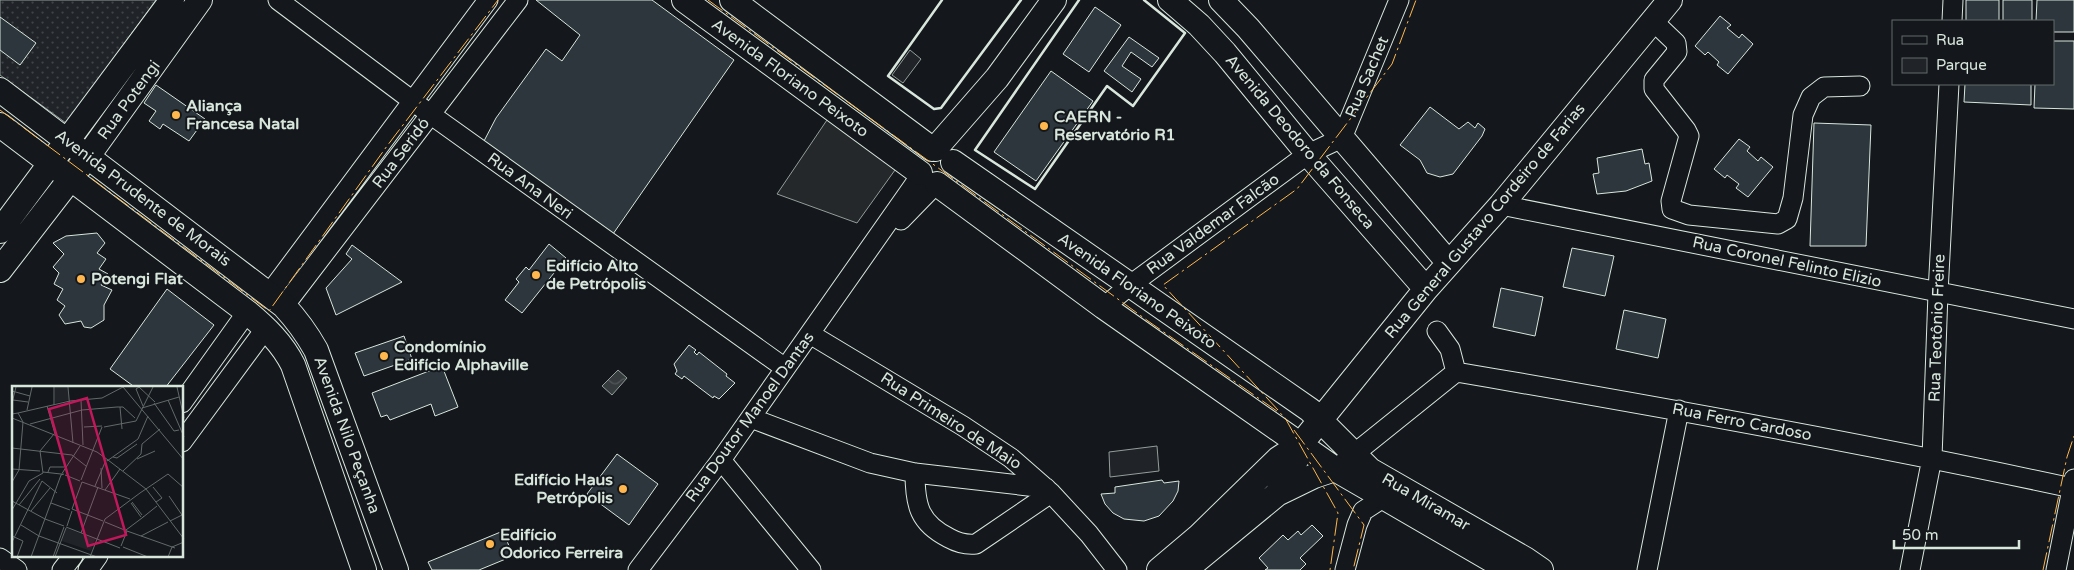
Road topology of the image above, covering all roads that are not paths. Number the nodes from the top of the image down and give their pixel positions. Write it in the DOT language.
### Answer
graph roads {
  1 [pos="172,0"];
  2 [pos="200,0"];
  3 [pos="278,0"];
  4 [pos="488,0"];
  5 [pos="518,0"];
  6 [pos="684,0"];
  7 [pos="732,0"];
  8 [pos="1054,0"];
  9 [pos="1170,0"];
  10 [pos="1221,0"];
  11 [pos="1399,0"];
  12 [pos="1670,0"];
  13 [pos="1953,0"];
  14 [pos="1952,20"];
  15 [pos="1652,21"];
  16 [pos="141,42"];
  17 [pos="160,56"];
  18 [pos="1949,85"];
  19 [pos="1860,86"];
  20 [pos="0,90"];
  21 [pos="413,100"];
  22 [pos="430,114"];
  23 [pos="0,125"];
  24 [pos="69,141"];
  25 [pos="1325,145"];
  26 [pos="943,155"];
  27 [pos="88,156"];
  28 [pos="52,164"];
  29 [pos="72,178"];
  30 [pos="929,179"];
  31 [pos="344,193"];
  32 [pos="1501,204"];
  33 [pos="361,205"];
  34 [pos="185,230"];
  35 [pos="0,231"];
  36 [pos="168,251"];
  37 [pos="1448,262"];
  38 [pos="0,270"];
  39 [pos="1129,286"];
  40 [pos="1426,288"];
  41 [pos="1938,293"];
  42 [pos="277,300"];
  43 [pos="1104,307"];
  44 [pos="247,312"];
  45 [pos="2074,319"];
  46 [pos="266,328"];
  47 [pos="1437,331"];
  48 [pos="810,334"];
  49 [pos="227,340"];
  50 [pos="248,354"];
  51 [pos="785,368"];
  52 [pos="1456,372"];
  53 [pos="187,396"];
  54 [pos="212,402"];
  55 [pos="1679,410"];
  56 [pos="751,418"];
  57 [pos="1322,420"];
  58 [pos="184,439"];
  59 [pos="1302,444"];
  60 [pos="1354,454"];
  61 [pos="1932,458"];
  62 [pos="722,460"];
  63 [pos="915,472"];
  64 [pos="1342,474"];
  65 [pos="2073,483"];
  66 [pos="1049,490"];
  67 [pos="1276,495"];
  68 [pos="1383,498"];
  69 [pos="1363,511"];
  70 [pos="0,558"];
  71 [pos="71,558"];
  72 [pos="97,558"];
  73 [pos="17,570"];
  74 [pos="62,570"];
  75 [pos="88,570"];
  76 [pos="364,570"];
  77 [pos="396,570"];
  78 [pos="638,570"];
  79 [pos="811,570"];
  80 [pos="1117,570"];
  81 [pos="1160,570"];
  82 [pos="1185,570"];
  83 [pos="1344,570"];
  84 [pos="1509,570"];
  85 [pos="1541,570"];
  86 [pos="1647,570"];
  87 [pos="1910,570"];
  88 [pos="2056,570"];
  1 -- 16 [label="main road, Rua Potengi"];
  2 -- 17 [label="main road, Rua Potengi"];
  3 -- 21 [label="street, Rua Ana Neri"];
  4 -- 21 [label="street, Rua Seridó"];
  5 -- 22 [label="street, Rua Seridó"];
  6 -- 30 [label="main road, Avenida Floriano Peixoto"];
  7 -- 26 [label="main road, Avenida Floriano Peixoto"];
  8 -- 26 [label="main road"];
  9 -- 25 [label="main road, Avenida Deodoro da Fonseca"];
  10 -- 25 [label="main road, Avenida Deodoro da Fonseca"];
  11 -- 25 [label="street, Rua Sachet"];
  12 -- 15 [label="main road, Rua General Gustavo Cordeiro de Farias"];
  13 -- 14 [label="street"];
  15 -- 19 [label="street"];
  15 -- 32 [label="main road, Rua General Gustavo Cordeiro de Farias"];
  16 -- 17 [label="main road"];
  16 -- 24 [label="main road, Rua Potengi"];
  17 -- 27 [label="main road, Rua Potengi"];
  18 -- 41 [label="street, Rua Teotônio Freire"];
  20 -- 24 [label="main road, Avenida Prudente de Morais"];
  21 -- 22 [label="street, Rua Ana Neri"];
  21 -- 31 [label="street, Rua Seridó"];
  22 -- 33 [label="street, Rua Seridó"];
  22 -- 51 [label="street, Rua Ana Neri"];
  23 -- 28 [label="main road, Avenida Prudente de Morais"];
  24 -- 27 [label="main road, Avenida Prudente de Morais"];
  24 -- 28 [label="main road, Rua Potengi"];
  25 -- 37 [label="main road, Avenida Deodoro da Fonseca"];
  25 -- 39 [label="street, Rua Valdemar Falcão"];
  25 -- 40 [label="main road, Avenida Deodoro da Fonseca"];
  26 -- 30 [label="main road"];
  26 -- 39 [label="main road, Avenida Floriano Peixoto"];
  27 -- 29 [label="main road, Rua Potengi"];
  27 -- 34 [label="main road, Avenida Prudente de Morais"];
  28 -- 29 [label="main road, Avenida Prudente de Morais"];
  28 -- 35 [label="main road, Rua Potengi"];
  29 -- 36 [label="main road, Avenida Prudente de Morais"];
  29 -- 38 [label="main road, Rua Potengi"];
  30 -- 43 [label="main road, Avenida Floriano Peixoto"];
  30 -- 48 [label="street, Rua Doutor Manoel Dantas"];
  31 -- 33 [label="street"];
  31 -- 42 [label="street, Rua Seridó"];
  32 -- 37 [label="main road, Rua General Gustavo Cordeiro de Farias"];
  32 -- 41 [label="street, Rua Coronel Felinto Elizio"];
  33 -- 42 [label="street, Rua Seridó"];
  34 -- 36 [label="main road"];
  34 -- 42 [label="main road, Avenida Prudente de Morais"];
  36 -- 44 [label="main road, Avenida Prudente de Morais"];
  37 -- 40 [label="main road, Rua General Gustavo Cordeiro de Farias"];
  39 -- 43 [label="street, Rua Valdemar Falcão"];
  39 -- 57 [label="main road, Avenida Floriano Peixoto"];
  40 -- 57 [label="main road, Rua General Gustavo Cordeiro de Farias"];
  41 -- 45 [label="street, Rua Coronel Felinto Elizio"];
  41 -- 61 [label="street, Rua Teotônio Freire"];
  42 -- 77 [label="main road, Avenida Nilo Peçanha"];
  43 -- 59 [label="main road, Avenida Floriano Peixoto"];
  44 -- 46 [label="main road, Avenida Prudente de Morais"];
  44 -- 49 [label="street"];
  46 -- 50 [label="street"];
  46 -- 76 [label="main road, Avenida Nilo Peçanha"];
  47 -- 52 [label="street"];
  48 -- 51 [label="street, Rua Doutor Manoel Dantas"];
  48 -- 66 [label="street, Rua Primeiro de Maio"];
  49 -- 50 [label="street"];
  49 -- 53 [label="street"];
  50 -- 54 [label="street"];
  51 -- 56 [label="street, Rua Doutor Manoel Dantas"];
  52 -- 55 [label="street, Rua Ferro Cardoso"];
  52 -- 60 [label="street"];
  53 -- 54 [label="street"];
  54 -- 58 [label="street"];
  55 -- 61 [label="street, Rua Ferro Cardoso"];
  55 -- 86 [label="street"];
  56 -- 62 [label="street, Rua Doutor Manoel Dantas"];
  56 -- 63 [label="street"];
  57 -- 59 [label="main road, Rua General Gustavo Cordeiro de Farias"];
  57 -- 60 [label="main road, Rua Miramar"];
  59 -- 64 [label="main road, Rua Miramar"];
  59 -- 67 [label="main road, Rua General Gustavo Cordeiro de Farias"];
  59 -- 81 [label="main road, Rua General Gustavo Cordeiro de Farias"];
  60 -- 64 [label="street"];
  60 -- 85 [label="main road, Rua Miramar"];
  61 -- 65 [label="street, Rua Ferro Cardoso"];
  61 -- 87 [label="street, Rua Teotônio Freire"];
  62 -- 78 [label="street, Rua Doutor Manoel Dantas"];
  62 -- 79 [label="street"];
  63 -- 66 [label="street"];
  63 -- 66 [label="street"];
  64 -- 67 [label="main road"];
  64 -- 68 [label="main road, Rua Miramar"];
  64 -- 69 [label="street"];
  65 -- 88 [label="street"];
  66 -- 80 [label="street, Rua Primeiro de Maio"];
  67 -- 82 [label="main road, Rua General Gustavo Cordeiro de Farias"];
  68 -- 69 [label="street"];
  68 -- 84 [label="main road, Rua Miramar"];
  69 -- 83 [label="street"];
  70 -- 73 [label="street"];
  71 -- 74 [label="street"];
  72 -- 75 [label="street"];
}
